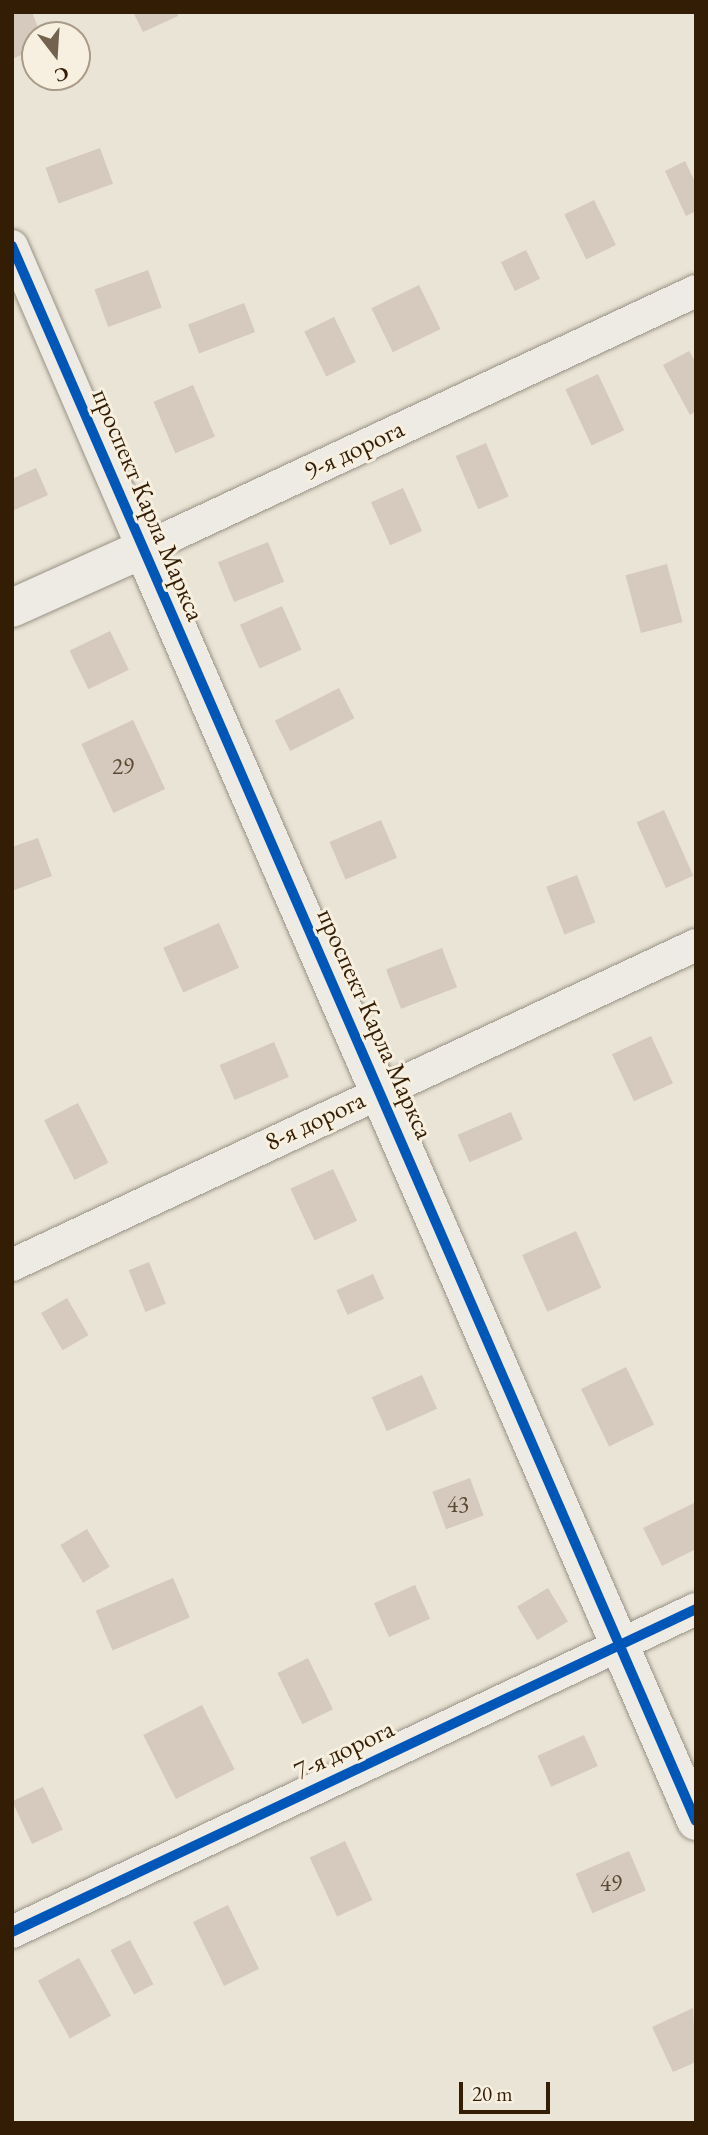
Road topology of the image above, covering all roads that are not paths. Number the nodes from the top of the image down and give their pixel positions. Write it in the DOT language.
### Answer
graph roads {
  1 [pos="12,246"];
  2 [pos="696,291"];
  3 [pos="143,549"];
  4 [pos="12,608"];
  5 [pos="696,945"];
  6 [pos="380,1090"];
  7 [pos="12,1265"];
  8 [pos="696,1609"];
  9 [pos="618,1645"];
  10 [pos="696,1821"];
  11 [pos="12,1932"];
  1 -- 3 [label="street, проспект Карла Маркса"];
  2 -- 3 [label="street, 9-я дорога"];
  3 -- 4 [label="street, 9-я дорога"];
  3 -- 6 [label="street, проспект Карла Маркса"];
  5 -- 6 [label="street, 8-я дорога"];
  6 -- 7 [label="street, 8-я дорога"];
  6 -- 9 [label="street, проспект Карла Маркса"];
  8 -- 9 [label="street, 7-я дорога"];
  9 -- 10 [label="street, проспект Карла Маркса"];
  9 -- 11 [label="street, 7-я дорога"];
}
